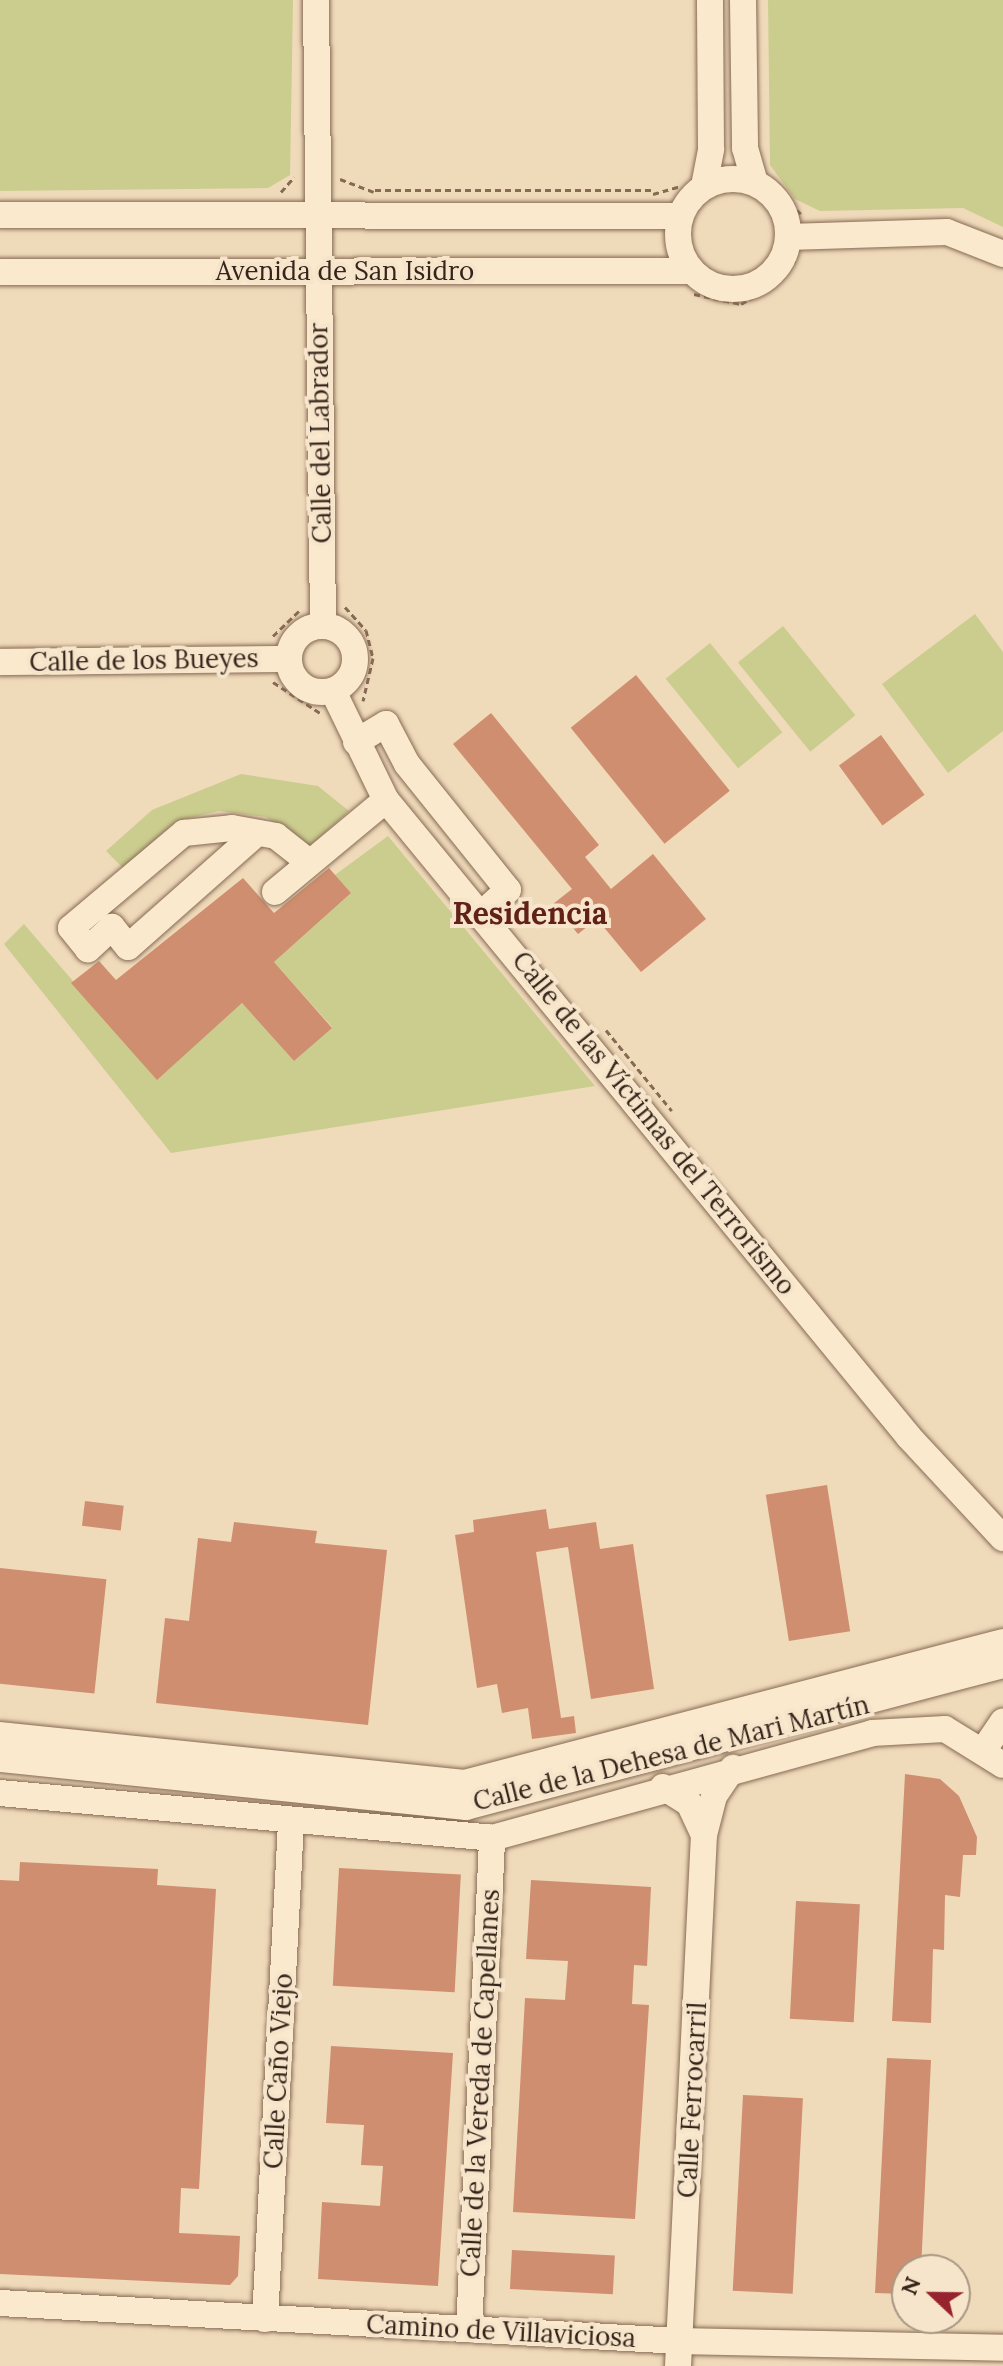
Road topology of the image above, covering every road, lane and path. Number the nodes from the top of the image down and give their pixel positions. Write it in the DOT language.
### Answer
graph roads {
  1 [pos="316,0"];
  2 [pos="710,0"];
  3 [pos="743,0"];
  4 [pos="336,169"];
  5 [pos="755,183"];
  6 [pos="704,186"];
  7 [pos="653,190"];
  8 [pos="374,201"];
  9 [pos="319,212"];
  10 [pos="0,215"];
  11 [pos="680,216"];
  12 [pos="788,237"];
  13 [pos="1003,254"];
  14 [pos="319,271"];
  15 [pos="691,271"];
  16 [pos="0,272"];
  17 [pos="323,626"];
  18 [pos="289,659"];
  19 [pos="0,662"];
  20 [pos="333,691"];
  21 [pos="356,742"];
  22 [pos="386,800"];
  23 [pos="257,833"];
  24 [pos="309,862"];
  25 [pos="275,892"];
  26 [pos="481,914"];
  27 [pos="1003,1537"];
  28 [pos="1003,1642"];
  29 [pos="1003,1665"];
  30 [pos="1003,1721"];
  31 [pos="0,1735"];
  32 [pos="994,1756"];
  33 [pos="0,1759"];
  34 [pos="733,1768"];
  35 [pos="663,1787"];
  36 [pos="0,1793"];
  37 [pos="291,1824"];
  38 [pos="704,1835"];
  39 [pos="492,1838"];
  40 [pos="0,2303"];
  41 [pos="265,2319"];
  42 [pos="469,2329"];
  43 [pos="1003,2348"];
  44 [pos="679,2353"];
  1 -- 9 [label="street, Calle del Labrador"];
  2 -- 6 [label="street"];
  3 -- 5 [label="street"];
  4 -- 8 [label="path"];
  5 -- 6 [label="street"];
  5 -- 12 [label="street"];
  6 -- 11 [label="street"];
  7 -- 8 [label="path"];
  8 -- 9 [label="street"];
  8 -- 11 [label="street"];
  9 -- 10 [label="street"];
  9 -- 14 [label="street, Calle del Labrador"];
  11 -- 15 [label="street"];
  12 -- 13 [label="street"];
  12 -- 15 [label="street"];
  14 -- 15 [label="street, Avenida de San Isidro"];
  14 -- 16 [label="street, Avenida de San Isidro"];
  14 -- 17 [label="street, Calle del Labrador"];
  17 -- 18 [label="street"];
  17 -- 20 [label="street"];
  18 -- 19 [label="street, Calle de los Bueyes"];
  18 -- 20 [label="street"];
  20 -- 21 [label="street, Calle de las Víctimas del Terrorismo"];
  21 -- 22 [label="street, Calle de las Víctimas del Terrorismo"];
  21 -- 26 [label="street"];
  22 -- 24 [label="street"];
  22 -- 26 [label="street, Calle de las Víctimas del Terrorismo"];
  23 -- 23 [label="street"];
  23 -- 24 [label="street"];
  24 -- 25 [label="street"];
  26 -- 27 [label="street, Calle de las Víctimas del Terrorismo"];
  28 -- 31 [label="street, Calle de la Dehesa de Mari Martín"];
  29 -- 33 [label="street, Calle de la Dehesa de Mari Martín"];
  30 -- 32 [label="street"];
  32 -- 34 [label="street"];
  34 -- 35 [label="street"];
  34 -- 38 [label="street, Calle Ferrocarril"];
  35 -- 38 [label="street"];
  35 -- 39 [label="street"];
  36 -- 37 [label="street"];
  37 -- 39 [label="street"];
  37 -- 41 [label="street, Calle Caño Viejo"];
  38 -- 44 [label="street, Calle Ferrocarril"];
  39 -- 42 [label="street, Calle de la Vereda de Capellanes"];
  40 -- 41 [label="street, Camino de Villaviciosa"];
  41 -- 42 [label="street, Camino de Villaviciosa"];
  42 -- 44 [label="street, Camino de Villaviciosa"];
  43 -- 44 [label="street, Camino de Villaviciosa"];
}
